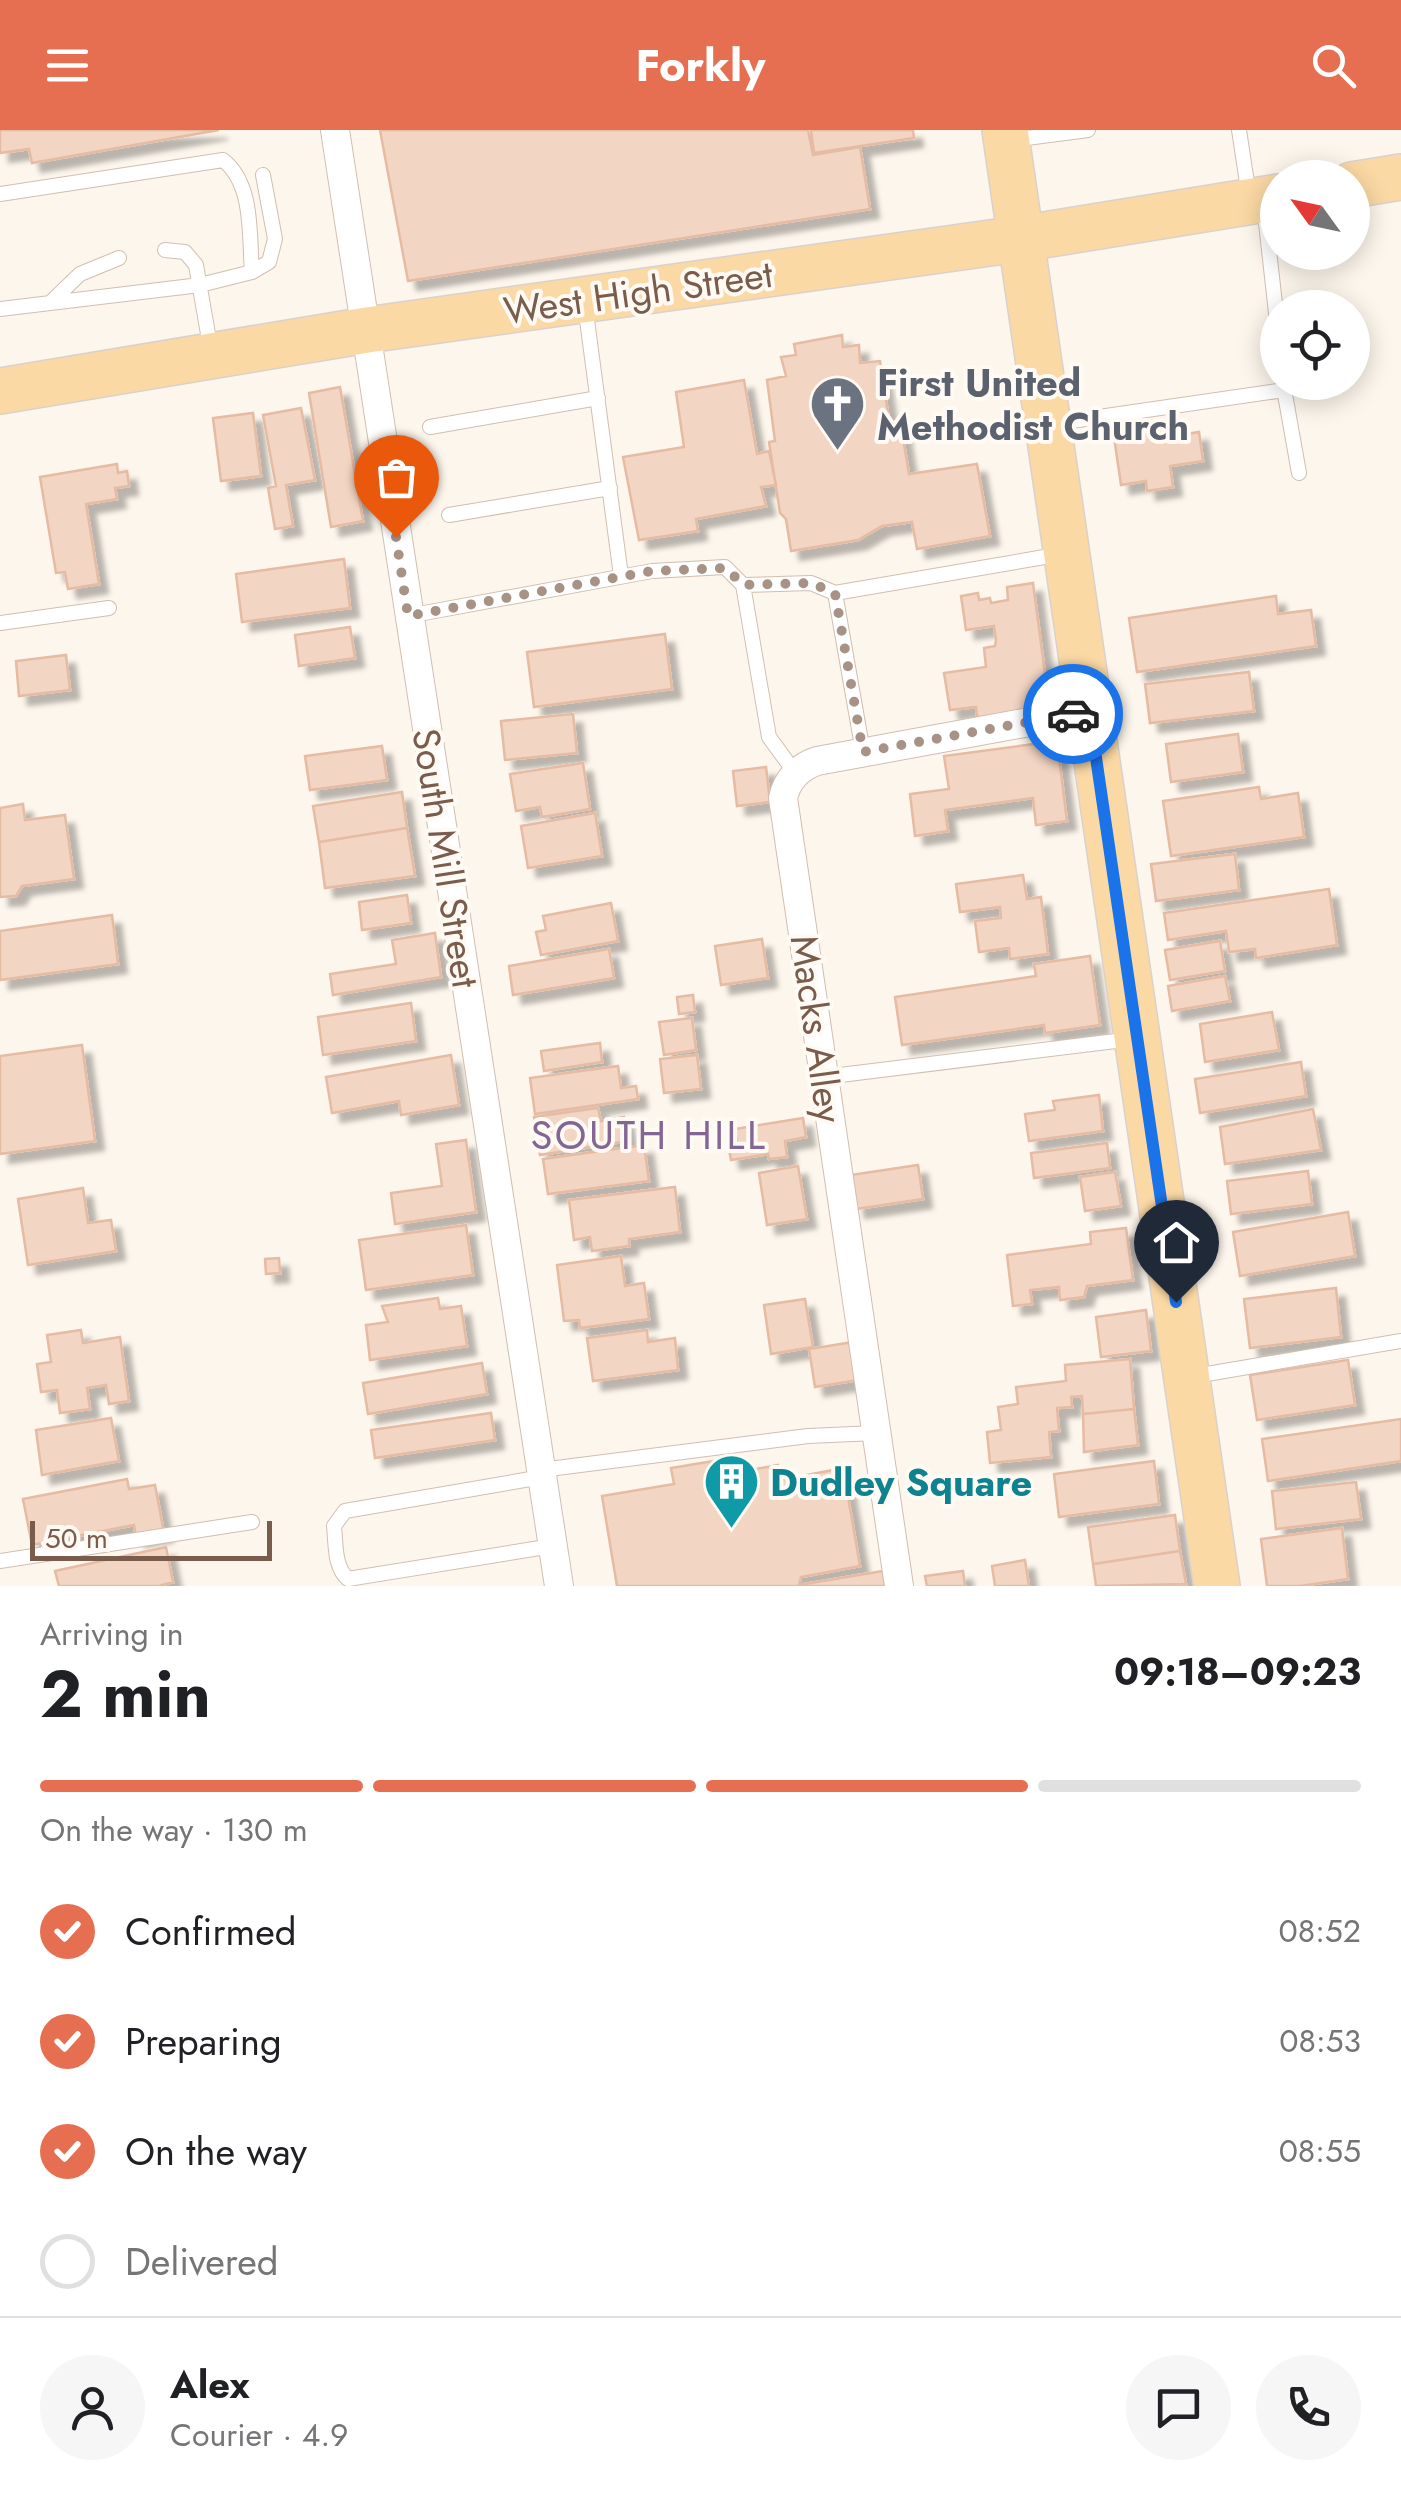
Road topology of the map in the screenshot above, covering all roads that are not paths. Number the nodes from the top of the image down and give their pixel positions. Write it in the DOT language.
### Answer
graph roads {
  1 [pos="335,130"];
  2 [pos="1088,130"];
  3 [pos="1239,130"];
  4 [pos="1006,136"];
  5 [pos="263,175"];
  6 [pos="1401,178"];
  7 [pos="1370,182"];
  8 [pos="1260,188"];
  9 [pos="0,194"];
  10 [pos="1260,200"];
  11 [pos="1020,239"];
  12 [pos="166,250"];
  13 [pos="119,258"];
  14 [pos="252,272"];
  15 [pos="200,285"];
  16 [pos="584,300"];
  17 [pos="51,303"];
  18 [pos="0,309"];
  19 [pos="367,330"];
  20 [pos="212,356"];
  21 [pos="1260,390"];
  22 [pos="0,391"];
  23 [pos="598,398"];
  24 [pos="1286,400"];
  25 [pos="1046,425"];
  26 [pos="430,427"];
  27 [pos="1299,474"];
  28 [pos="610,488"];
  29 [pos="449,515"];
  30 [pos="1064,553"];
  31 [pos="621,576"];
  32 [pos="744,585"];
  33 [pos="835,593"];
  34 [pos="109,608"];
  35 [pos="408,616"];
  36 [pos="0,623"];
  37 [pos="1089,710"];
  38 [pos="863,752"];
  39 [pos="796,774"];
  40 [pos="1138,1038"];
  41 [pos="824,1078"];
  42 [pos="1401,1341"];
  43 [pos="1188,1378"];
  44 [pos="876,1433"];
  45 [pos="541,1474"];
  46 [pos="252,1522"];
  47 [pos="552,1546"];
  48 [pos="0,1561"];
  49 [pos="559,1586"];
  50 [pos="899,1586"];
  51 [pos="1217,1586"];
  1 -- 19 [label="street, South Mill Street"];
  2 -- 4 [label="lane"];
  3 -- 8 [label="lane"];
  4 -- 11 [label="main road"];
  5 -- 14 [label="lane"];
  6 -- 7 [label="main road"];
  9 -- 14 [label="lane"];
  10 -- 11 [label="main road, West High Street"];
  11 -- 16 [label="main road, West High Street"];
  11 -- 25 [label="main road"];
  12 -- 15 [label="lane"];
  13 -- 17 [label="lane"];
  14 -- 15 [label="lane"];
  15 -- 17 [label="lane"];
  15 -- 20 [label="lane"];
  16 -- 19 [label="main road, West High Street"];
  16 -- 23 [label="lane"];
  17 -- 18 [label="lane"];
  19 -- 20 [label="main road, West High Street"];
  19 -- 35 [label="street, South Mill Street"];
  20 -- 22 [label="main road, West High Street"];
  21 -- 25 [label="lane"];
  23 -- 26 [label="lane"];
  23 -- 28 [label="lane"];
  24 -- 27 [label="lane"];
  25 -- 30 [label="main road"];
  28 -- 29 [label="lane"];
  28 -- 31 [label="lane"];
  30 -- 33 [label="lane"];
  30 -- 37 [label="main road"];
  31 -- 32 [label="lane"];
  31 -- 35 [label="lane"];
  32 -- 33 [label="lane"];
  32 -- 39 [label="lane"];
  33 -- 38 [label="lane"];
  34 -- 36 [label="lane"];
  35 -- 45 [label="street, South Mill Street"];
  37 -- 38 [label="street"];
  37 -- 40 [label="main road"];
  38 -- 39 [label="street"];
  39 -- 41 [label="street, Macks Alley"];
  40 -- 41 [label="lane"];
  40 -- 43 [label="main road"];
  41 -- 44 [label="street, Macks Alley"];
  42 -- 43 [label="lane"];
  43 -- 51 [label="main road"];
  44 -- 45 [label="lane"];
  44 -- 50 [label="street, Macks Alley"];
  45 -- 47 [label="street, South Mill Street"];
  45 -- 47 [label="lane"];
  46 -- 48 [label="lane"];
  47 -- 49 [label="street, South Mill Street"];
}
